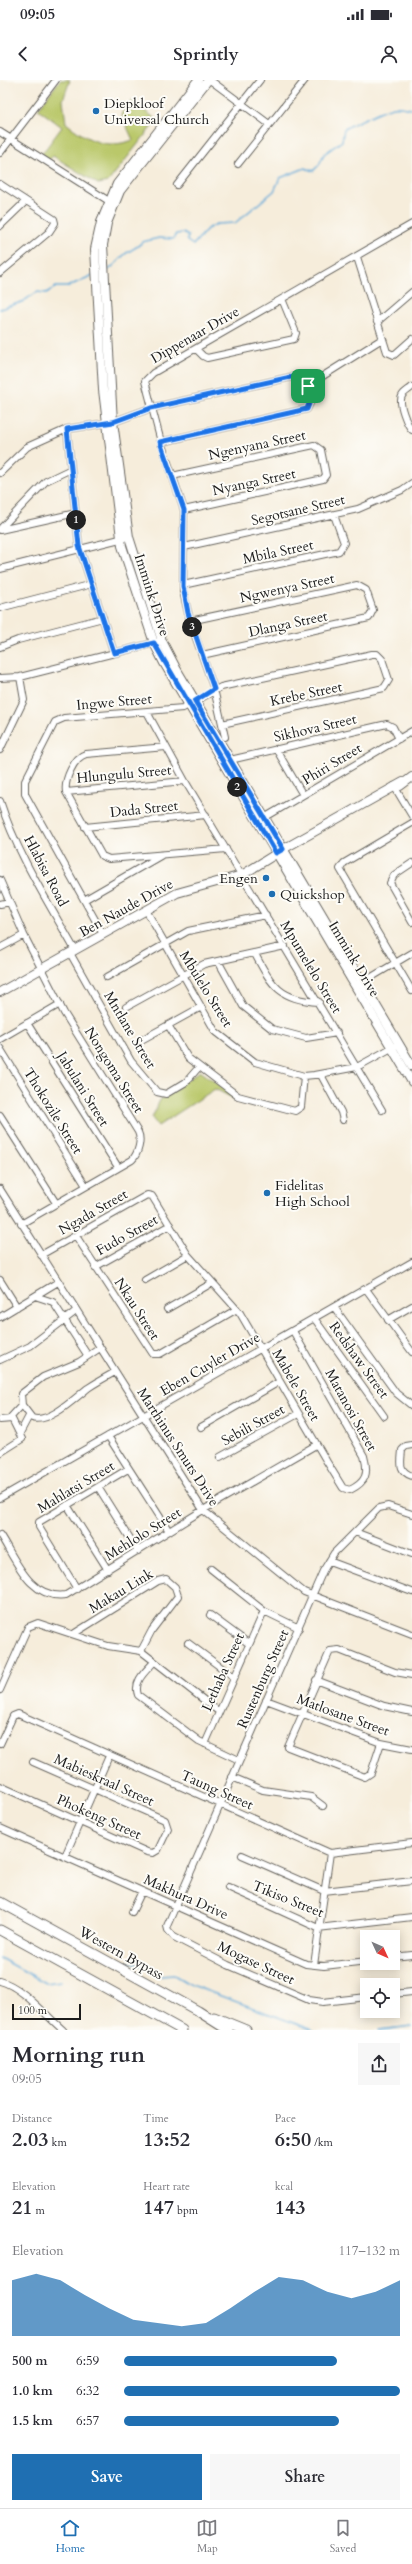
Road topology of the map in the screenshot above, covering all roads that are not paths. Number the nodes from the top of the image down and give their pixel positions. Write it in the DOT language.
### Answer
graph roads {
  1 [pos="56,80"];
  2 [pos="198,80"];
  3 [pos="209,80"];
  4 [pos="260,80"];
  5 [pos="305,80"];
  6 [pos="241,104"];
  7 [pos="269,124"];
  8 [pos="0,132"];
  9 [pos="10,138"];
  10 [pos="0,153"];
  11 [pos="238,164"];
  12 [pos="0,184"];
  13 [pos="177,185"];
  14 [pos="26,201"];
  15 [pos="111,202"];
  16 [pos="412,224"];
  17 [pos="0,226"];
  18 [pos="357,257"];
  19 [pos="0,273"];
  20 [pos="412,292"];
  21 [pos="282,299"];
  22 [pos="377,322"];
  23 [pos="382,339"];
  24 [pos="412,339"];
  25 [pos="196,348"];
  26 [pos="308,386"];
  27 [pos="412,387"];
  28 [pos="151,408"];
  29 [pos="110,423"];
  30 [pos="67,429"];
  31 [pos="411,429"];
  32 [pos="160,442"];
  33 [pos="71,469"];
  34 [pos="0,473"];
  35 [pos="326,474"];
  36 [pos="172,476"];
  37 [pos="412,483"];
  38 [pos="184,510"];
  39 [pos="76,513"];
  40 [pos="334,515"];
  41 [pos="0,530"];
  42 [pos="125,538"];
  43 [pos="184,547"];
  44 [pos="80,549"];
  45 [pos="0,569"];
  46 [pos="92,584"];
  47 [pos="183,586"];
  48 [pos="0,608"];
  49 [pos="373,610"];
  50 [pos="103,618"];
  51 [pos="190,621"];
  52 [pos="158,642"];
  53 [pos="0,647"];
  54 [pos="114,653"];
  55 [pos="202,655"];
  56 [pos="20,677"];
  57 [pos="0,678"];
  58 [pos="389,680"];
  59 [pos="214,689"];
  60 [pos="192,703"];
  61 [pos="147,712"];
  62 [pos="222,724"];
  63 [pos="412,731"];
  64 [pos="225,737"];
  65 [pos="398,739"];
  66 [pos="166,746"];
  67 [pos="276,749"];
  68 [pos="0,750"];
  69 [pos="230,760"];
  70 [pos="412,777"];
  71 [pos="185,781"];
  72 [pos="395,787"];
  73 [pos="66,792"];
  74 [pos="303,795"];
  75 [pos="0,801"];
  76 [pos="206,815"];
  77 [pos="412,816"];
  78 [pos="264,818"];
  79 [pos="412,822"];
  80 [pos="85,827"];
  81 [pos="226,849"];
  82 [pos="281,853"];
  83 [pos="163,855"];
  84 [pos="412,864"];
  85 [pos="242,875"];
  86 [pos="0,880"];
  87 [pos="84,900"];
  88 [pos="10,902"];
  89 [pos="0,904"];
  90 [pos="146,910"];
  91 [pos="266,915"];
  92 [pos="412,922"];
  93 [pos="103,934"];
  94 [pos="24,935"];
  95 [pos="165,944"];
  96 [pos="285,946"];
  97 [pos="0,948"];
  98 [pos="73,952"];
  99 [pos="412,953"];
  100 [pos="256,954"];
  101 [pos="218,961"];
  102 [pos="396,963"];
  103 [pos="42,968"];
  104 [pos="183,975"];
  105 [pos="107,977"];
  106 [pos="359,985"];
  107 [pos="412,991"];
  108 [pos="0,992"];
  109 [pos="319,1002"];
  110 [pos="60,1004"];
  111 [pos="126,1007"];
  112 [pos="200,1007"];
  113 [pos="27,1023"];
  114 [pos="168,1025"];
  115 [pos="336,1034"];
  116 [pos="0,1039"];
  117 [pos="143,1039"];
  118 [pos="395,1046"];
  119 [pos="0,1048"];
  120 [pos="412,1066"];
  121 [pos="199,1067"];
  122 [pos="357,1067"];
  123 [pos="321,1075"];
  124 [pos="304,1076"];
  125 [pos="412,1082"];
  126 [pos="382,1110"];
  127 [pos="0,1115"];
  128 [pos="343,1120"];
  129 [pos="118,1168"];
  130 [pos="86,1186"];
  131 [pos="0,1190"];
  132 [pos="156,1200"];
  133 [pos="56,1203"];
  134 [pos="22,1224"];
  135 [pos="170,1225"];
  136 [pos="76,1236"];
  137 [pos="41,1255"];
  138 [pos="188,1255"];
  139 [pos="412,1262"];
  140 [pos="95,1267"];
  141 [pos="0,1280"];
  142 [pos="145,1280"];
  143 [pos="58,1282"];
  144 [pos="212,1282"];
  145 [pos="366,1288"];
  146 [pos="35,1296"];
  147 [pos="412,1306"];
  148 [pos="18,1307"];
  149 [pos="334,1307"];
  150 [pos="167,1309"];
  151 [pos="237,1309"];
  152 [pos="76,1311"];
  153 [pos="0,1317"];
  154 [pos="65,1318"];
  155 [pos="314,1318"];
  156 [pos="388,1320"];
  157 [pos="293,1331"];
  158 [pos="100,1348"];
  159 [pos="261,1348"];
  160 [pos="411,1350"];
  161 [pos="88,1356"];
  162 [pos="0,1360"];
  163 [pos="115,1372"];
  164 [pos="279,1382"];
  165 [pos="22,1405"];
  166 [pos="412,1406"];
  167 [pos="298,1414"];
  168 [pos="29,1416"];
  169 [pos="143,1416"];
  170 [pos="384,1416"];
  171 [pos="10,1418"];
  172 [pos="0,1420"];
  173 [pos="201,1427"];
  174 [pos="20,1433"];
  175 [pos="108,1436"];
  176 [pos="316,1445"];
  177 [pos="412,1445"];
  178 [pos="0,1453"];
  179 [pos="220,1457"];
  180 [pos="128,1469"];
  181 [pos="412,1476"];
  182 [pos="98,1487"];
  183 [pos="343,1488"];
  184 [pos="0,1498"];
  185 [pos="67,1505"];
  186 [pos="203,1510"];
  187 [pos="412,1514"];
  188 [pos="169,1531"];
  189 [pos="355,1532"];
  190 [pos="0,1535"];
  191 [pos="138,1551"];
  192 [pos="412,1554"];
  193 [pos="329,1561"];
  194 [pos="211,1569"];
  195 [pos="108,1570"];
  196 [pos="77,1589"];
  197 [pos="412,1592"];
  198 [pos="312,1596"];
  199 [pos="264,1611"];
  200 [pos="210,1615"];
  201 [pos="299,1628"];
  202 [pos="75,1633"];
  203 [pos="412,1634"];
  204 [pos="188,1643"];
  205 [pos="248,1643"];
  206 [pos="141,1651"];
  207 [pos="154,1662"];
  208 [pos="412,1675"];
  209 [pos="234,1677"];
  210 [pos="316,1680"];
  211 [pos="0,1690"];
  212 [pos="266,1700"];
  213 [pos="218,1711"];
  214 [pos="412,1712"];
  215 [pos="302,1713"];
  216 [pos="381,1743"];
  217 [pos="0,1744"];
  218 [pos="204,1744"];
  219 [pos="412,1749"];
  220 [pos="109,1756"];
  221 [pos="239,1760"];
  222 [pos="33,1762"];
  223 [pos="232,1777"];
  224 [pos="0,1786"];
  225 [pos="95,1788"];
  226 [pos="220,1804"];
  227 [pos="323,1806"];
  228 [pos="165,1820"];
  229 [pos="80,1821"];
  230 [pos="0,1828"];
  231 [pos="412,1843"];
  232 [pos="330,1853"];
  233 [pos="242,1854"];
  234 [pos="65,1856"];
  235 [pos="412,1881"];
  236 [pos="228,1887"];
  237 [pos="142,1891"];
  238 [pos="324,1891"];
  239 [pos="0,1902"];
  240 [pos="175,1906"];
  241 [pos="132,1912"];
  242 [pos="412,1917"];
  243 [pos="318,1928"];
  244 [pos="0,1930"];
  245 [pos="412,1955"];
  246 [pos="400,1956"];
  247 [pos="360,1961"];
  248 [pos="314,1965"];
  249 [pos="0,1981"];
  250 [pos="412,1992"];
  251 [pos="400,1993"];
  252 [pos="360,1999"];
  253 [pos="198,2011"];
  254 [pos="63,2030"];
  255 [pos="182,2030"];
  256 [pos="228,2030"];
  257 [pos="246,2030"];
  1 -- 9 [label="street"];
  2 -- 15 [label="main road, Immink Drive"];
  3 -- 6 [label="street"];
  3 -- 15 [label="main road, Immink Drive"];
  4 -- 6 [label="street"];
  5 -- 7 [label="street"];
  6 -- 7 [label="street"];
  6 -- 13 [label="street"];
  7 -- 11 [label="street"];
  8 -- 9 [label="street"];
  9 -- 10 [label="street"];
  9 -- 15 [label="street"];
  12 -- 14 [label="street"];
  14 -- 17 [label="street"];
  14 -- 19 [label="street"];
  15 -- 29 [label="main road, Immink Drive"];
  15 -- 29 [label="main road, Immink Drive"];
  16 -- 18 [label="street, Dippenaar Drive"];
  18 -- 21 [label="street, Dippenaar Drive"];
  18 -- 22 [label="street"];
  20 -- 22 [label="street"];
  21 -- 25 [label="street, Dippenaar Drive"];
  21 -- 25 [label="street"];
  22 -- 23 [label="street"];
  23 -- 24 [label="street"];
  23 -- 26 [label="street"];
  25 -- 28 [label="street, Dippenaar Drive"];
  26 -- 28 [label="street"];
  26 -- 32 [label="street"];
  27 -- 31 [label="street"];
  28 -- 29 [label="street"];
  28 -- 32 [label="street, Dippenaar Drive"];
  29 -- 30 [label="street"];
  29 -- 42 [label="main road, Immink Drive"];
  30 -- 33 [label="street"];
  30 -- 34 [label="street"];
  32 -- 36 [label="street, Dippenaar Drive"];
  33 -- 39 [label="street"];
  33 -- 41 [label="street"];
  35 -- 36 [label="street, Ngenyana Street"];
  35 -- 38 [label="street, Nyanga Street"];
  36 -- 38 [label="street, Dippenaar Drive"];
  37 -- 40 [label="street, Segotsane Street"];
  38 -- 43 [label="street, Dippenaar Drive"];
  39 -- 41 [label="street"];
  39 -- 44 [label="street"];
  40 -- 43 [label="street, Segotsane Street"];
  40 -- 47 [label="street, Mbila Street"];
  42 -- 44 [label="street"];
  42 -- 52 [label="main road, Immink Drive"];
  43 -- 47 [label="street, Dippenaar Drive"];
  44 -- 45 [label="street"];
  44 -- 46 [label="street"];
  46 -- 48 [label="street"];
  46 -- 50 [label="street"];
  47 -- 51 [label="street, Dippenaar Drive"];
  49 -- 51 [label="street, Ngwenya Street"];
  49 -- 55 [label="street, Dlanga Street"];
  50 -- 53 [label="street"];
  50 -- 54 [label="street"];
  51 -- 55 [label="street, Dippenaar Drive"];
  52 -- 54 [label="street"];
  52 -- 60 [label="main road, Immink Drive"];
  54 -- 56 [label="street"];
  55 -- 59 [label="street, Dippenaar Drive"];
  56 -- 57 [label="street"];
  56 -- 68 [label="street"];
  58 -- 59 [label="street, Ingwe Street"];
  58 -- 62 [label="street, Krebe Street"];
  59 -- 60 [label="street, Ingwe Street"];
  59 -- 62 [label="street, Dippenaar Drive"];
  60 -- 61 [label="street, Ingwe Street"];
  60 -- 69 [label="main road, Immink Drive"];
  60 -- 82 [label="main road, Immink Drive"];
  61 -- 66 [label="street, Mpumelelo Street"];
  61 -- 87 [label="street, Ingwe Street"];
  62 -- 64 [label="street, Dippenaar Drive"];
  63 -- 65 [label="street, Phiri Street"];
  65 -- 67 [label="street, Sikhova Street"];
  65 -- 74 [label="street, Phiri Street"];
  66 -- 71 [label="street, Mpumelelo Street"];
  66 -- 73 [label="street"];
  67 -- 69 [label="street, Sikhova Street"];
  67 -- 74 [label="street"];
  69 -- 78 [label="main road, Immink Drive"];
  70 -- 72 [label="main road, Ben Naude Drive"];
  71 -- 73 [label="street, Hlungulu Street"];
  71 -- 76 [label="street, Mpumelelo Street"];
  72 -- 77 [label="street"];
  72 -- 82 [label="main road, Ben Naude Drive"];
  73 -- 80 [label="street"];
  74 -- 78 [label="street, Phiri Street"];
  75 -- 98 [label="street, Hlabisa Road"];
  76 -- 80 [label="street, Dada Street"];
  76 -- 81 [label="street, Mpumelelo Street"];
  78 -- 82 [label="main road, Immink Drive"];
  79 -- 102 [label="street"];
  80 -- 83 [label="street"];
  81 -- 83 [label="street"];
  81 -- 85 [label="street, Mpumelelo Street"];
  82 -- 85 [label="main road, Ben Naude Drive"];
  82 -- 106 [label="main road, Immink Drive"];
  83 -- 87 [label="street"];
  84 -- 92 [label="street"];
  85 -- 90 [label="main road, Ben Naude Drive"];
  85 -- 91 [label="street, Mpumelelo Street"];
  86 -- 88 [label="street, Nongoma Street"];
  87 -- 93 [label="street, Ingwe Street"];
  88 -- 89 [label="street"];
  88 -- 94 [label="street, Nongoma Street"];
  90 -- 93 [label="main road, Ben Naude Drive"];
  90 -- 95 [label="street, Mbulelo Street"];
  91 -- 95 [label="street"];
  91 -- 96 [label="street, Mpumelelo Street"];
  93 -- 98 [label="main road, Ben Naude Drive"];
  94 -- 97 [label="street"];
  94 -- 103 [label="street, Nongoma Street"];
  95 -- 104 [label="street, Mbulelo Street"];
  95 -- 105 [label="street"];
  96 -- 100 [label="street"];
  96 -- 109 [label="street, Mpumelelo Street"];
  98 -- 103 [label="main road, Ben Naude Drive"];
  98 -- 121 [label="street, Mntlane Street"];
  99 -- 102 [label="street"];
  100 -- 101 [label="street"];
  100 -- 109 [label="street"];
  101 -- 104 [label="street"];
  101 -- 115 [label="street"];
  102 -- 106 [label="street"];
  102 -- 107 [label="street"];
  103 -- 108 [label="main road, Ben Naude Drive"];
  103 -- 110 [label="street, Nongoma Street"];
  104 -- 111 [label="street"];
  104 -- 112 [label="street, Mbulelo Street"];
  106 -- 118 [label="main road, Immink Drive"];
  109 -- 115 [label="street, Mpumelelo Street"];
  110 -- 113 [label="street"];
  110 -- 129 [label="street, Nongoma Street"];
  112 -- 114 [label="street"];
  112 -- 124 [label="street, Mbulelo Street"];
  113 -- 116 [label="street"];
  113 -- 129 [label="street, Jabulani Street"];
  114 -- 117 [label="street"];
  114 -- 121 [label="street"];
  115 -- 122 [label="street, Mpumelelo Street"];
  118 -- 120 [label="main road, Immink Drive"];
  118 -- 122 [label="street, Mbulelo Street"];
  118 -- 125 [label="main road, Immink Drive"];
  119 -- 130 [label="street, Thokozile Street"];
  121 -- 124 [label="street"];
  122 -- 123 [label="street, Mbulelo Street"];
  122 -- 126 [label="street, Mpumelelo Street"];
  123 -- 124 [label="street, Mbulelo Street"];
  123 -- 128 [label="street"];
  127 -- 133 [label="street"];
  129 -- 130 [label="street, Nongoma Street"];
  130 -- 133 [label="street, Nongoma Street"];
  131 -- 134 [label="street, Marthinus Smuts Drive"];
  132 -- 135 [label="street, Mabele Street"];
  132 -- 136 [label="street, Ngada Street"];
  133 -- 134 [label="street, Nongoma Street"];
  134 -- 137 [label="street, Marthinus Smuts Drive"];
  135 -- 138 [label="street, Mabele Street"];
  135 -- 140 [label="street, Fudo Street"];
  136 -- 137 [label="street, Ngada Street"];
  136 -- 140 [label="street, Nkau Street"];
  137 -- 143 [label="street, Marthinus Smuts Drive"];
  138 -- 142 [label="street"];
  138 -- 144 [label="street, Mabele Street"];
  139 -- 145 [label="street, Eben Cuyler Drive"];
  140 -- 151 [label="street, Nkau Street"];
  141 -- 148 [label="street"];
  143 -- 146 [label="street"];
  143 -- 152 [label="street, Marthinus Smuts Drive"];
  144 -- 150 [label="street"];
  144 -- 151 [label="street, Mabele Street"];
  145 -- 149 [label="street, Eben Cuyler Drive"];
  145 -- 156 [label="street"];
  146 -- 148 [label="street"];
  146 -- 154 [label="street"];
  147 -- 156 [label="street"];
  148 -- 153 [label="street"];
  149 -- 155 [label="street, Eben Cuyler Drive"];
  149 -- 166 [label="street"];
  151 -- 159 [label="street, Mabele Street"];
  152 -- 154 [label="street"];
  152 -- 158 [label="street, Marthinus Smuts Drive"];
  154 -- 161 [label="street"];
  154 -- 162 [label="street"];
  155 -- 157 [label="street, Eben Cuyler Drive"];
  155 -- 170 [label="street, Redshaw Street"];
  156 -- 160 [label="street"];
  157 -- 159 [label="street, Eben Cuyler Drive"];
  157 -- 183 [label="street, Matanosi Street"];
  158 -- 161 [label="street"];
  158 -- 163 [label="street, Marthinus Smuts Drive"];
  159 -- 164 [label="street, Mabele Street"];
  159 -- 169 [label="street, Eben Cuyler Drive"];
  161 -- 165 [label="street"];
  163 -- 168 [label="street"];
  163 -- 169 [label="street, Marthinus Smuts Drive"];
  164 -- 167 [label="street, Mabele Street"];
  164 -- 173 [label="street"];
  165 -- 168 [label="street"];
  165 -- 171 [label="street"];
  167 -- 176 [label="street, Mabele Street"];
  167 -- 179 [label="street, Sebili Street"];
  168 -- 174 [label="street"];
  169 -- 175 [label="street, Eben Cuyler Drive"];
  169 -- 186 [label="street, Marthinus Smuts Drive"];
  171 -- 172 [label="street"];
  171 -- 174 [label="street"];
  174 -- 178 [label="street"];
  175 -- 180 [label="street"];
  175 -- 184 [label="street, Eben Cuyler Drive"];
  176 -- 183 [label="street, Mabele Street"];
  176 -- 186 [label="street, Mehlolo Street"];
  177 -- 181 [label="street"];
  180 -- 182 [label="street, Mahlatsi Street"];
  180 -- 188 [label="street"];
  182 -- 185 [label="street, Mahlatsi Street"];
  182 -- 191 [label="street"];
  185 -- 195 [label="street"];
  185 -- 196 [label="street, Mahlatsi Street"];
  186 -- 188 [label="street, Mehlolo Street"];
  186 -- 198 [label="street, Marthinus Smuts Drive"];
  187 -- 189 [label="street, Rustenburg Street"];
  188 -- 191 [label="street, Mehlolo Street"];
  189 -- 192 [label="street"];
  189 -- 193 [label="street, Rustenburg Street"];
  190 -- 196 [label="street, Mehlolo Street"];
  191 -- 195 [label="street, Mehlolo Street"];
  193 -- 197 [label="street"];
  193 -- 198 [label="street, Rustenburg Street"];
  194 -- 199 [label="street"];
  195 -- 196 [label="street, Mehlolo Street"];
  198 -- 201 [label="street, Rustenburg Street"];
  198 -- 203 [label="street, Marthinus Smuts Drive"];
  199 -- 201 [label="street"];
  199 -- 205 [label="street, Lethaba Street"];
  200 -- 205 [label="street"];
  201 -- 212 [label="street, Rustenburg Street"];
  202 -- 206 [label="street"];
  202 -- 206 [label="street, Makau Link"];
  202 -- 211 [label="street"];
  204 -- 209 [label="street"];
  205 -- 209 [label="street, Lethaba Street"];
  206 -- 207 [label="street"];
  207 -- 213 [label="street"];
  207 -- 218 [label="street"];
  208 -- 210 [label="street"];
  209 -- 213 [label="street, Lethaba Street"];
  210 -- 214 [label="street"];
  210 -- 215 [label="street"];
  212 -- 215 [label="street, Matlosane Street"];
  212 -- 221 [label="street, Rustenburg Street"];
  213 -- 218 [label="street, Lethaba Street"];
  215 -- 216 [label="street, Matlosane Street"];
  215 -- 216 [label="street"];
  216 -- 219 [label="street, Matlosane Street"];
  217 -- 220 [label="street, Taung Street"];
  218 -- 221 [label="street"];
  220 -- 225 [label="street"];
  220 -- 226 [label="street, Taung Street"];
  221 -- 223 [label="street, Rustenburg Street"];
  222 -- 225 [label="street, Mabieskraal Street"];
  223 -- 226 [label="street, Rustenburg Street"];
  223 -- 227 [label="street"];
  224 -- 229 [label="street, Phokeng Street"];
  225 -- 228 [label="street, Mabieskraal Street"];
  225 -- 229 [label="street"];
  226 -- 232 [label="street, Taung Street"];
  226 -- 240 [label="street, Rustenburg Street"];
  228 -- 229 [label="street, Phokeng Street"];
  229 -- 234 [label="street"];
  230 -- 234 [label="street, Makhura Drive"];
  231 -- 232 [label="street"];
  232 -- 238 [label="street"];
  233 -- 238 [label="street"];
  234 -- 237 [label="street, Makhura Drive"];
  235 -- 238 [label="street"];
  236 -- 243 [label="street, Tikiso Street"];
  237 -- 240 [label="street, Makhura Drive"];
  237 -- 241 [label="street"];
  238 -- 243 [label="street"];
  239 -- 253 [label="highway, Western Bypass"];
  240 -- 248 [label="street, Makhura Drive"];
  240 -- 252 [label="street, Mogase Street"];
  242 -- 243 [label="street, Tikiso Street"];
  243 -- 248 [label="street"];
  244 -- 255 [label="highway"];
  245 -- 246 [label="street"];
  247 -- 248 [label="street, Makhura Drive"];
  249 -- 254 [label="street"];
  250 -- 251 [label="street"];
  253 -- 256 [label="highway, Western Bypass"];
  253 -- 257 [label="highway"];
}
